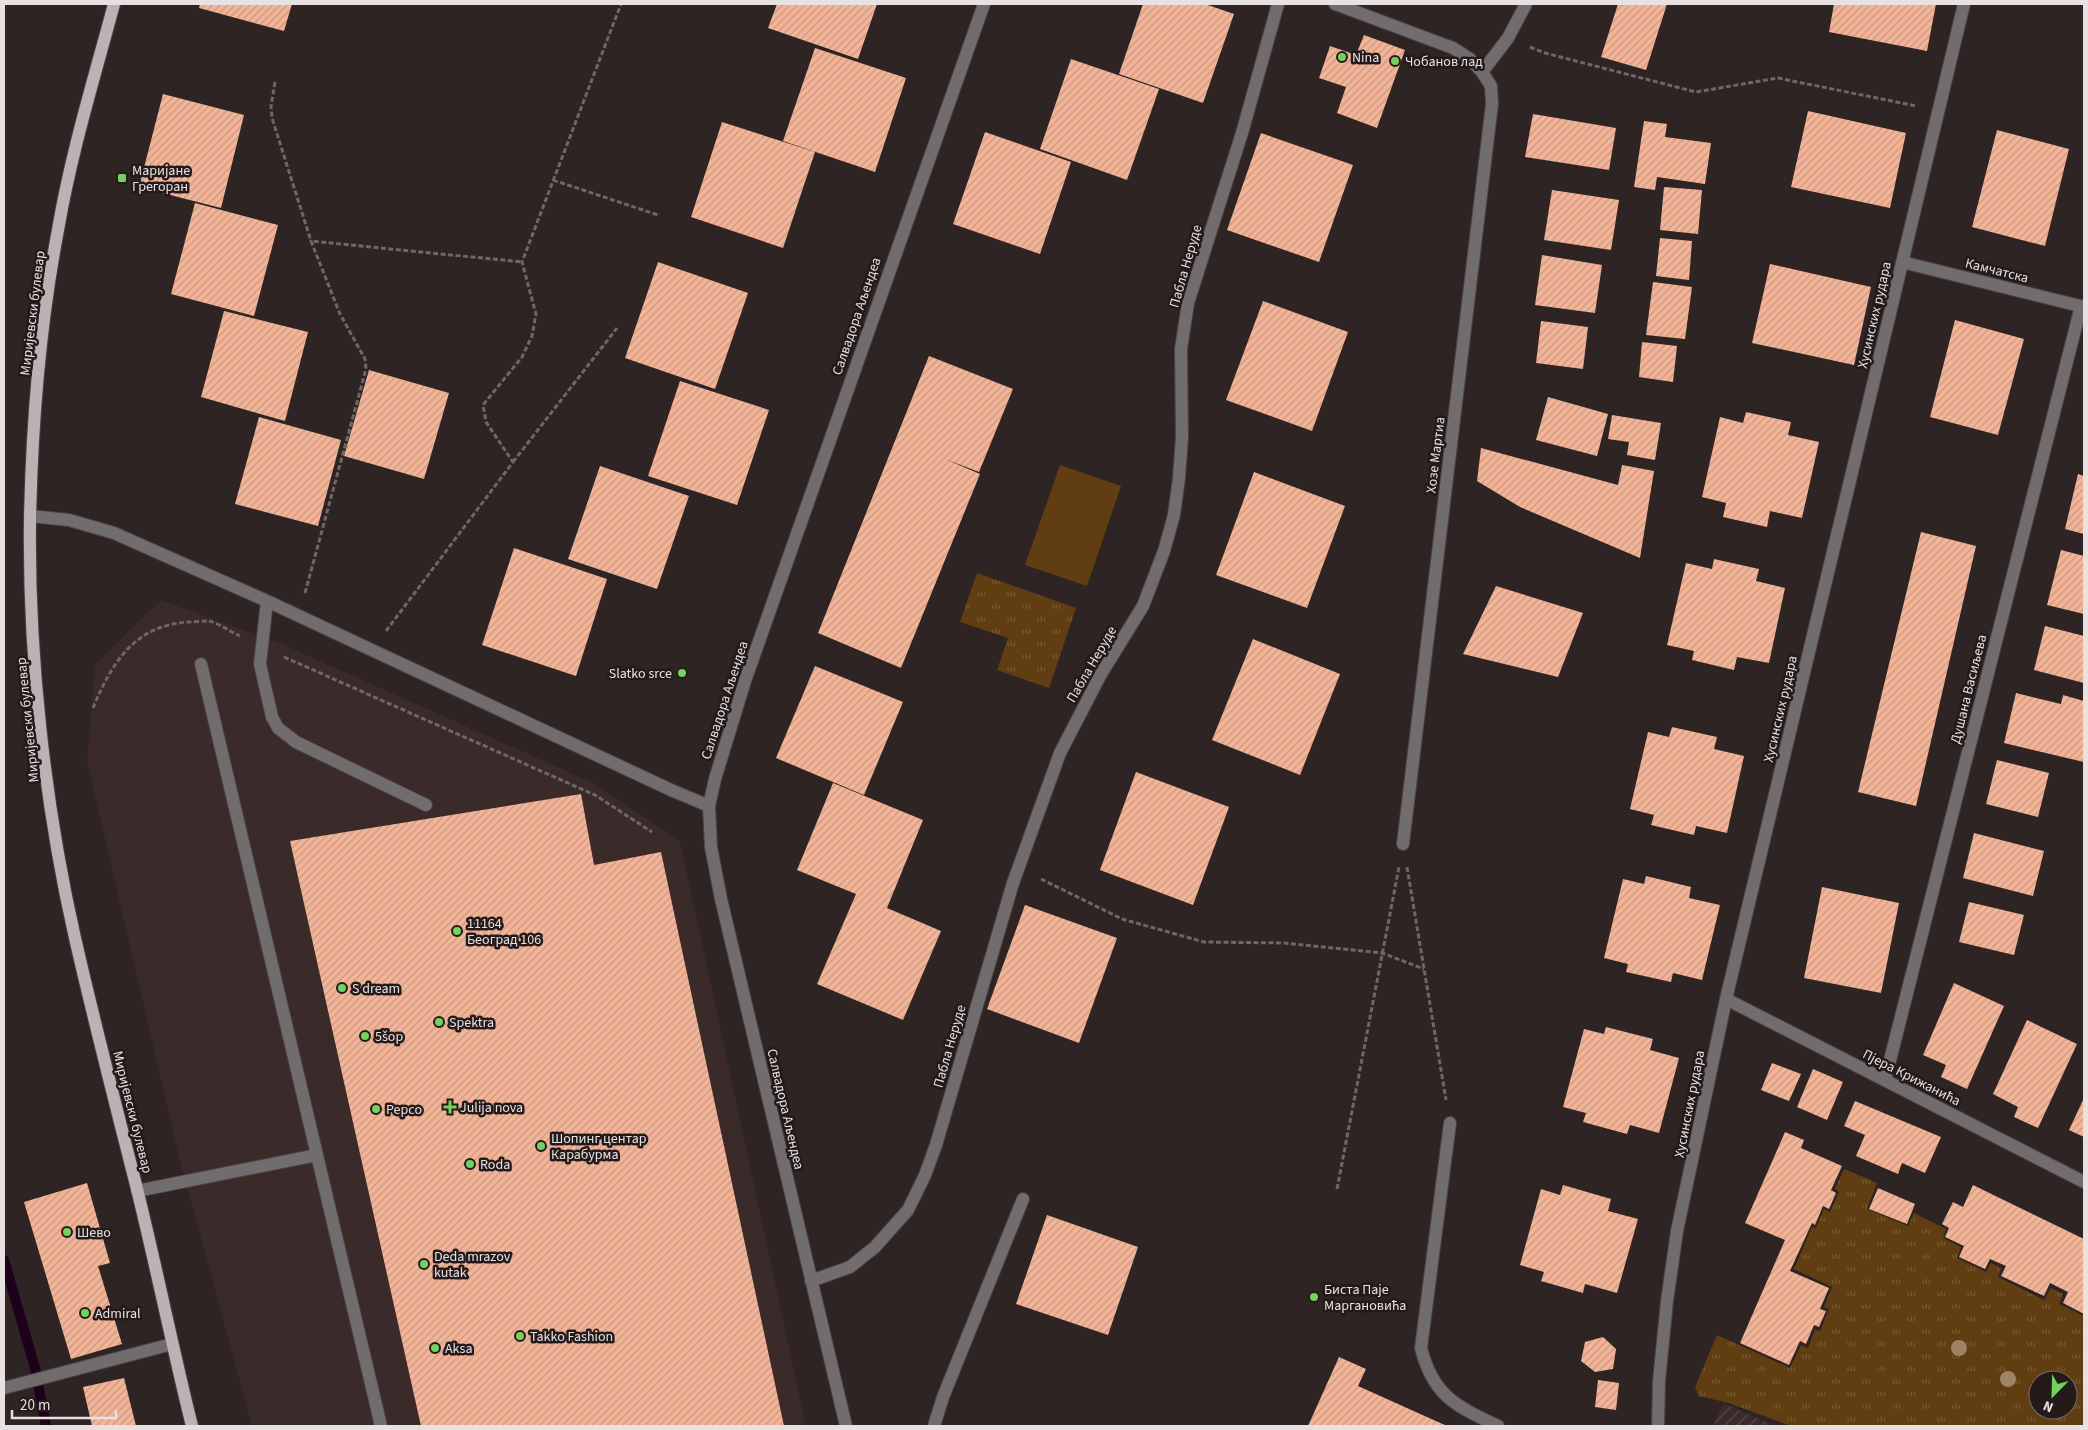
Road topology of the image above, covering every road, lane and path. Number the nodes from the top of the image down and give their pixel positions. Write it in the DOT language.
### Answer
graph roads {
  1 [pos="114,4"];
  2 [pos="621,4"];
  3 [pos="984,4"];
  4 [pos="1278,4"];
  5 [pos="1335,4"];
  6 [pos="1526,4"];
  7 [pos="1964,4"];
  8 [pos="1545,53"];
  9 [pos="1482,72"];
  10 [pos="275,82"];
  11 [pos="1938,110"];
  12 [pos="553,180"];
  13 [pos="658,215"];
  14 [pos="311,241"];
  15 [pos="522,262"];
  16 [pos="1902,262"];
  17 [pos="2082,307"];
  18 [pos="617,328"];
  19 [pos="513,462"];
  20 [pos="30,516"];
  21 [pos="267,602"];
  22 [pos="298,616"];
  23 [pos="262,647"];
  24 [pos="372,651"];
  25 [pos="201,664"];
  26 [pos="93,708"];
  27 [pos="426,805"];
  28 [pos="709,806"];
  29 [pos="652,832"];
  30 [pos="1403,844"];
  31 [pos="1018,867"];
  32 [pos="1382,953"];
  33 [pos="1424,969"];
  34 [pos="1726,999"];
  35 [pos="1885,1080"];
  36 [pos="1450,1124"];
  37 [pos="317,1155"];
  38 [pos="2084,1182"];
  39 [pos="1337,1189"];
  40 [pos="138,1191"];
  41 [pos="1023,1198"];
  42 [pos="811,1281"];
  43 [pos="172,1344"];
  44 [pos="4,1388"];
  45 [pos="192,1426"];
  46 [pos="382,1426"];
  47 [pos="846,1426"];
  48 [pos="934,1426"];
  49 [pos="1498,1426"];
  50 [pos="1658,1426"];
  1 -- 20 [label="main road, Миријевски булевар"];
  2 -- 12 [label="path"];
  3 -- 28 [label="street, Салвадора Аљендеа"];
  4 -- 31 [label="street, Пабла Неруде"];
  5 -- 9 [label="street, Хозе Мартиа"];
  6 -- 9 [label="street"];
  7 -- 11 [label="street, Хусинских рудара"];
  8 -- 11 [label="path"];
  9 -- 30 [label="street, Хозе Мартиа"];
  10 -- 14 [label="path"];
  11 -- 16 [label="street, Хусинских рудара"];
  12 -- 13 [label="path"];
  12 -- 15 [label="path"];
  14 -- 15 [label="path"];
  14 -- 22 [label="path"];
  15 -- 19 [label="path"];
  16 -- 17 [label="street, Камчатска"];
  16 -- 34 [label="street, Хусинских рудара"];
  17 -- 35 [label="street, Душана Васиљева"];
  18 -- 19 [label="path"];
  19 -- 24 [label="path"];
  20 -- 21 [label="street"];
  20 -- 40 [label="main road, Миријевски булевар"];
  21 -- 22 [label="street"];
  21 -- 23 [label="street"];
  22 -- 24 [label="street"];
  23 -- 26 [label="path"];
  23 -- 27 [label="street"];
  23 -- 29 [label="path"];
  24 -- 28 [label="street"];
  25 -- 37 [label="street"];
  28 -- 42 [label="street, Салвадора Аљендеа"];
  30 -- 32 [label="path"];
  30 -- 33 [label="path"];
  31 -- 32 [label="path"];
  31 -- 42 [label="street, Пабла Неруде"];
  32 -- 33 [label="path"];
  32 -- 39 [label="path"];
  33 -- 36 [label="path"];
  34 -- 35 [label="street, Пјера Крижанића"];
  34 -- 50 [label="street, Хусинских рудара"];
  35 -- 38 [label="street, Пјера Крижанића"];
  36 -- 49 [label="street"];
  37 -- 40 [label="street"];
  37 -- 46 [label="street"];
  40 -- 43 [label="main road, Миријевски булевар"];
  41 -- 48 [label="street"];
  42 -- 47 [label="street, Салвадора Аљендеа"];
  43 -- 44 [label="street"];
  43 -- 45 [label="main road, Миријевски булевар"];
}
